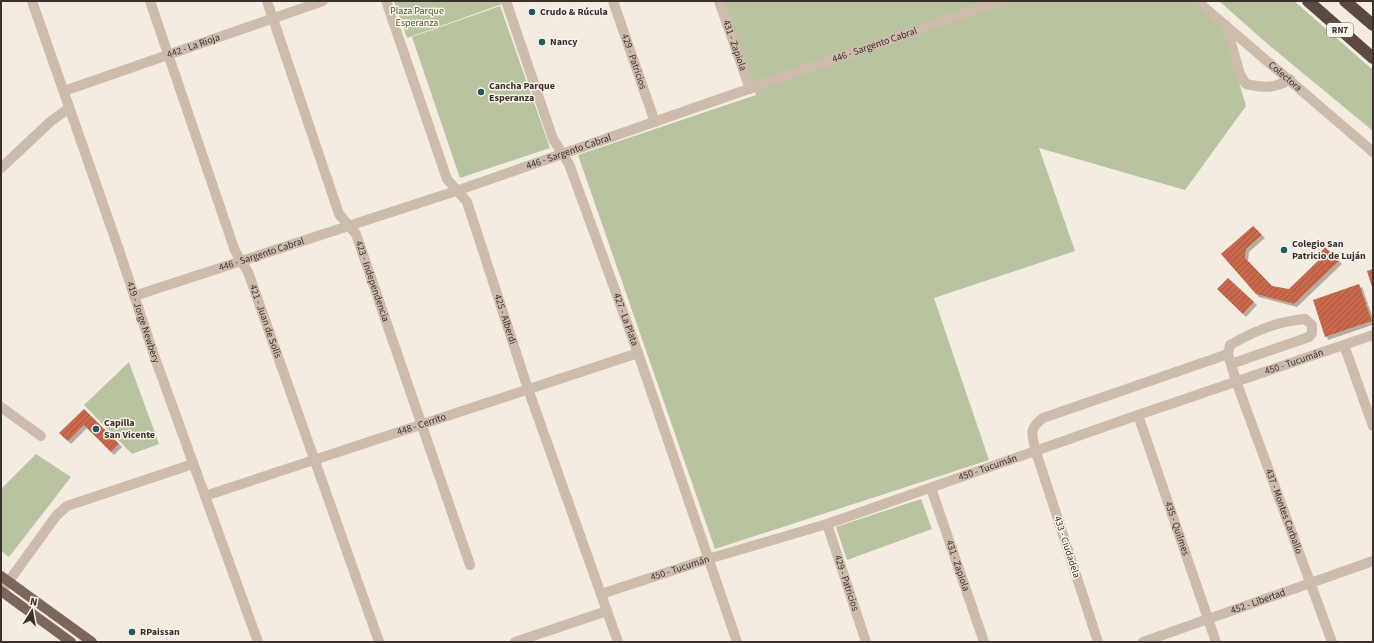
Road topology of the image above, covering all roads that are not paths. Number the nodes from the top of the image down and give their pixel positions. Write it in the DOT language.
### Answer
graph roads {
  1 [pos="32,1"];
  2 [pos="150,1"];
  3 [pos="267,1"];
  4 [pos="323,1"];
  5 [pos="386,1"];
  6 [pos="506,1"];
  7 [pos="613,1"];
  8 [pos="720,1"];
  9 [pos="1001,1"];
  10 [pos="1198,1"];
  11 [pos="1308,1"];
  12 [pos="1345,1"];
  13 [pos="272,18"];
  14 [pos="1226,25"];
  15 [pos="1373,26"];
  16 [pos="169,54"];
  17 [pos="1373,58"];
  18 [pos="1290,79"];
  19 [pos="750,89"];
  20 [pos="64,91"];
  21 [pos="69,108"];
  22 [pos="655,122"];
  23 [pos="1373,152"];
  24 [pos="563,154"];
  25 [pos="1,168"];
  26 [pos="456,191"];
  27 [pos="349,225"];
  28 [pos="242,262"];
  29 [pos="134,296"];
  30 [pos="1373,335"];
  31 [pos="1344,345"];
  32 [pos="638,353"];
  33 [pos="1229,359"];
  34 [pos="1236,381"];
  35 [pos="528,389"];
  36 [pos="1,407"];
  37 [pos="1138,415"];
  38 [pos="421,424"];
  39 [pos="1373,426"];
  40 [pos="41,436"];
  41 [pos="1036,452"];
  42 [pos="313,460"];
  43 [pos="193,464"];
  44 [pos="930,488"];
  45 [pos="205,496"];
  46 [pos="827,524"];
  47 [pos="708,559"];
  48 [pos="1373,561"];
  49 [pos="470,565"];
  50 [pos="5,578"];
  51 [pos="1311,583"];
  52 [pos="1,591"];
  53 [pos="601,594"];
  54 [pos="607,611"];
  55 [pos="1208,619"];
  56 [pos="71,642"];
  57 [pos="92,642"];
  58 [pos="258,642"];
  59 [pos="378,642"];
  60 [pos="515,642"];
  61 [pos="618,642"];
  62 [pos="737,642"];
  63 [pos="866,642"];
  64 [pos="984,642"];
  65 [pos="1098,642"];
  66 [pos="1143,642"];
  67 [pos="1216,642"];
  68 [pos="1332,642"];
  1 -- 20 [label="street, 419 - Jorge Newbery"];
  2 -- 16 [label="street, 421 - Juan de Solís"];
  3 -- 13 [label="street, 423 - Independencia"];
  4 -- 13 [label="street, 442 - La Rioja"];
  5 -- 26 [label="street, 425 - Alberdi"];
  6 -- 24 [label="street, 427 - La Plata"];
  7 -- 22 [label="street, 429 - Patricios"];
  8 -- 19 [label="street, 431 - Zapiola"];
  9 -- 19 [label="street, 446 - Sargento Cabral"];
  10 -- 14 [label="street, Colectora"];
  11 -- 17 [label="highway, RN7"];
  12 -- 15 [label="highway, RN7"];
  13 -- 16 [label="street, 442 - La Rioja"];
  13 -- 27 [label="street, 423 - Independencia"];
  14 -- 18 [label="street, Colectora"];
  14 -- 18 [label="street"];
  16 -- 20 [label="street, 442 - La Rioja"];
  16 -- 28 [label="street, 421 - Juan de Solís"];
  18 -- 23 [label="street, Colectora"];
  19 -- 22 [label="street, 446 - Sargento Cabral"];
  20 -- 21 [label="street, 419 - Jorge Newbery"];
  21 -- 25 [label="street"];
  21 -- 29 [label="street, 419 - Jorge Newbery"];
  22 -- 24 [label="street, 446 - Sargento Cabral"];
  24 -- 26 [label="street, 446 - Sargento Cabral"];
  24 -- 32 [label="street, 427 - La Plata"];
  26 -- 27 [label="street, 446 - Sargento Cabral"];
  26 -- 35 [label="street, 425 - Alberdi"];
  27 -- 28 [label="street, 446 - Sargento Cabral"];
  27 -- 38 [label="street, 423 - Independencia"];
  28 -- 29 [label="street, 446 - Sargento Cabral"];
  28 -- 42 [label="street, 421 - Juan de Solís"];
  29 -- 43 [label="street, 419 - Jorge Newbery"];
  30 -- 31 [label="street, 450 - Tucumán"];
  31 -- 34 [label="street, 450 - Tucumán"];
  31 -- 39 [label="street"];
  32 -- 35 [label="street, 448 - Cerrito"];
  32 -- 47 [label="street, 427 - La Plata"];
  33 -- 33 [label="street"];
  33 -- 34 [label="street, 437 - Montes Carballo"];
  33 -- 41 [label="street, 433 - Ciudadela"];
  34 -- 37 [label="street, 450 - Tucumán"];
  34 -- 51 [label="street, 437 - Montes Carballo"];
  35 -- 38 [label="street, 448 - Cerrito"];
  35 -- 53 [label="street, 425 - Alberdi"];
  36 -- 40 [label="street"];
  37 -- 41 [label="street, 450 - Tucumán"];
  37 -- 55 [label="street, 435 - Quilmes"];
  38 -- 42 [label="street, 448 - Cerrito"];
  38 -- 49 [label="street, 423 - Independencia"];
  41 -- 44 [label="street, 450 - Tucumán"];
  41 -- 65 [label="street, 433 - Ciudadela"];
  42 -- 45 [label="street, 448 - Cerrito"];
  42 -- 59 [label="street, 421 - Juan de Solís"];
  43 -- 45 [label="street, 419 - Jorge Newbery"];
  43 -- 50 [label="street"];
  44 -- 46 [label="street, 450 - Tucumán"];
  44 -- 64 [label="street, 431 - Zapiola"];
  45 -- 58 [label="street, 419 - Jorge Newbery"];
  46 -- 47 [label="street, 450 - Tucumán"];
  46 -- 63 [label="street, 429 - Patricios"];
  47 -- 53 [label="street, 450 - Tucumán"];
  47 -- 62 [label="street, 427 - La Plata"];
  48 -- 51 [label="street, 452 - Libertad"];
  50 -- 52 [label="street"];
  50 -- 57 [label="main road"];
  51 -- 55 [label="street, 452 - Libertad"];
  51 -- 68 [label="street, 437 - Montes Carballo"];
  52 -- 56 [label="main road"];
  53 -- 54 [label="street, 425 - Alberdi"];
  54 -- 60 [label="street"];
  54 -- 61 [label="street, 425 - Alberdi"];
  55 -- 66 [label="street, 452 - Libertad"];
  55 -- 67 [label="street, 435 - Quilmes"];
}
